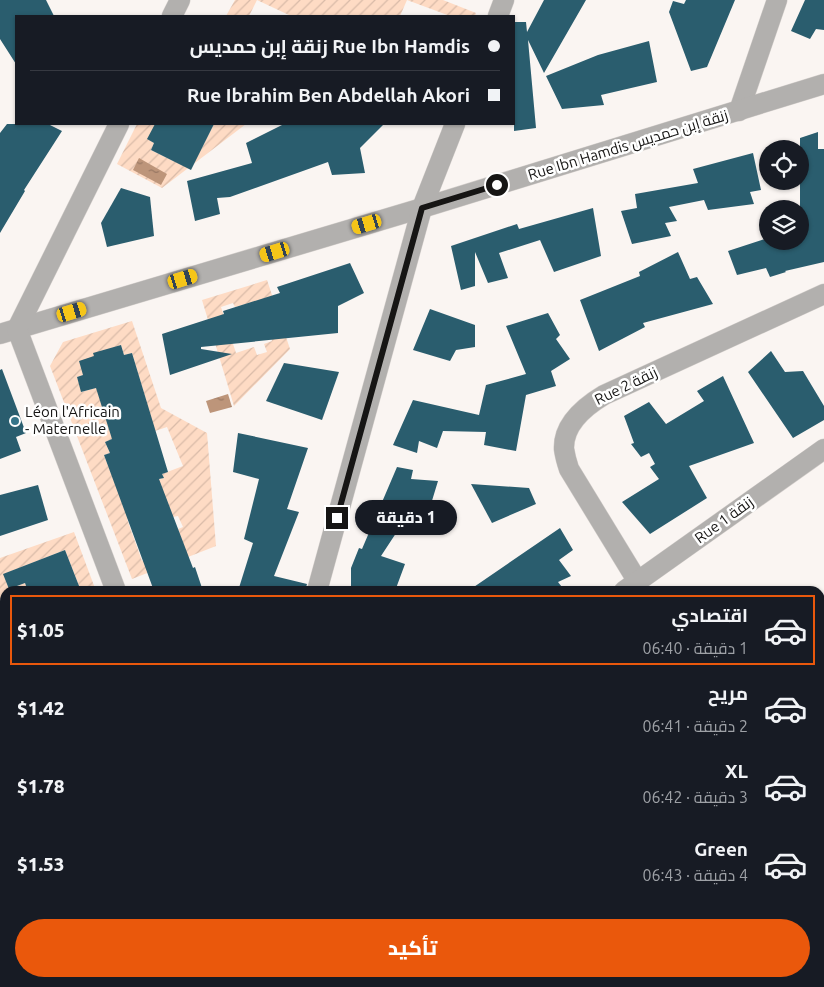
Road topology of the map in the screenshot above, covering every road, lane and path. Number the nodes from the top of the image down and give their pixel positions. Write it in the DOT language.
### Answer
graph roads {
  1 [pos="180,0"];
  2 [pos="504,0"];
  3 [pos="777,0"];
  4 [pos="172,15"];
  5 [pos="498,15"];
  6 [pos="824,84"];
  7 [pos="739,111"];
  8 [pos="117,125"];
  9 [pos="456,125"];
  10 [pos="422,208"];
  11 [pos="824,294"];
  12 [pos="8,331"];
  13 [pos="824,449"];
  14 [pos="114,586"];
  15 [pos="318,586"];
  16 [pos="630,586"];
  17 [pos="632,586"];
  1 -- 4 [label="street"];
  2 -- 5 [label="street"];
  3 -- 7 [label="street"];
  6 -- 7 [label="street, Rue Ibn Hamdis زنقة إبن حمديس"];
  7 -- 10 [label="street, Rue Ibn Hamdis زنقة إبن حمديس"];
  8 -- 12 [label="street"];
  9 -- 10 [label="street"];
  10 -- 12 [label="street, Rue Ibn Hamdis زنقة إبن حمديس"];
  10 -- 15 [label="street"];
  11 -- 16 [label="street, Rue 2 زنقة"];
  12 -- 14 [label="street"];
  13 -- 17 [label="street, Rue 1 زنقة"];
}
